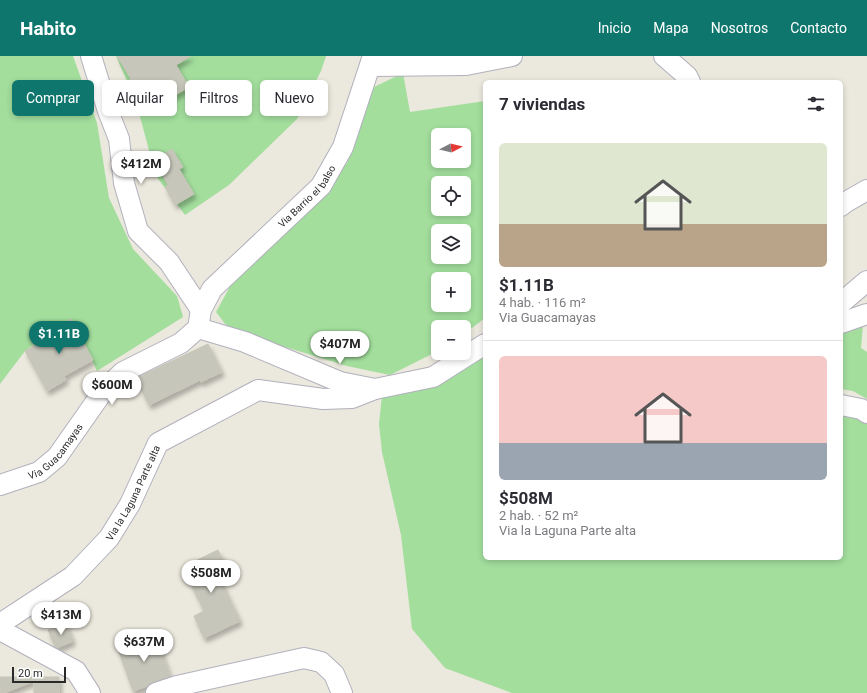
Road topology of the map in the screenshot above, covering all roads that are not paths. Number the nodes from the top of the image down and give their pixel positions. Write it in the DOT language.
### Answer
graph roads {
  1 [pos="91,56"];
  2 [pos="512,56"];
  3 [pos="664,56"];
  4 [pos="372,61"];
  5 [pos="689,80"];
  6 [pos="867,190"];
  7 [pos="843,204"];
  8 [pos="867,281"];
  9 [pos="843,301"];
  10 [pos="867,314"];
  11 [pos="199,319"];
  12 [pos="843,322"];
  13 [pos="483,345"];
  14 [pos="375,389"];
  15 [pos="843,405"];
  16 [pos="867,413"];
  17 [pos="0,485"];
  18 [pos="0,624"];
  19 [pos="0,630"];
  20 [pos="177,689"];
  21 [pos="90,693"];
  22 [pos="156,693"];
  23 [pos="342,693"];
  1 -- 11 [label="street"];
  2 -- 4 [label="street"];
  3 -- 5 [label="street"];
  4 -- 11 [label="street, Via Barrio el balso"];
  6 -- 7 [label="street"];
  8 -- 9 [label="street"];
  10 -- 12 [label="street"];
  11 -- 14 [label="street"];
  11 -- 17 [label="street, Via Guacamayas"];
  13 -- 14 [label="street, Via la Laguna Parte alta"];
  14 -- 18 [label="street, Via la Laguna Parte alta"];
  15 -- 16 [label="street"];
  19 -- 21 [label="street"];
  20 -- 22 [label="street"];
  20 -- 23 [label="street"];
}
